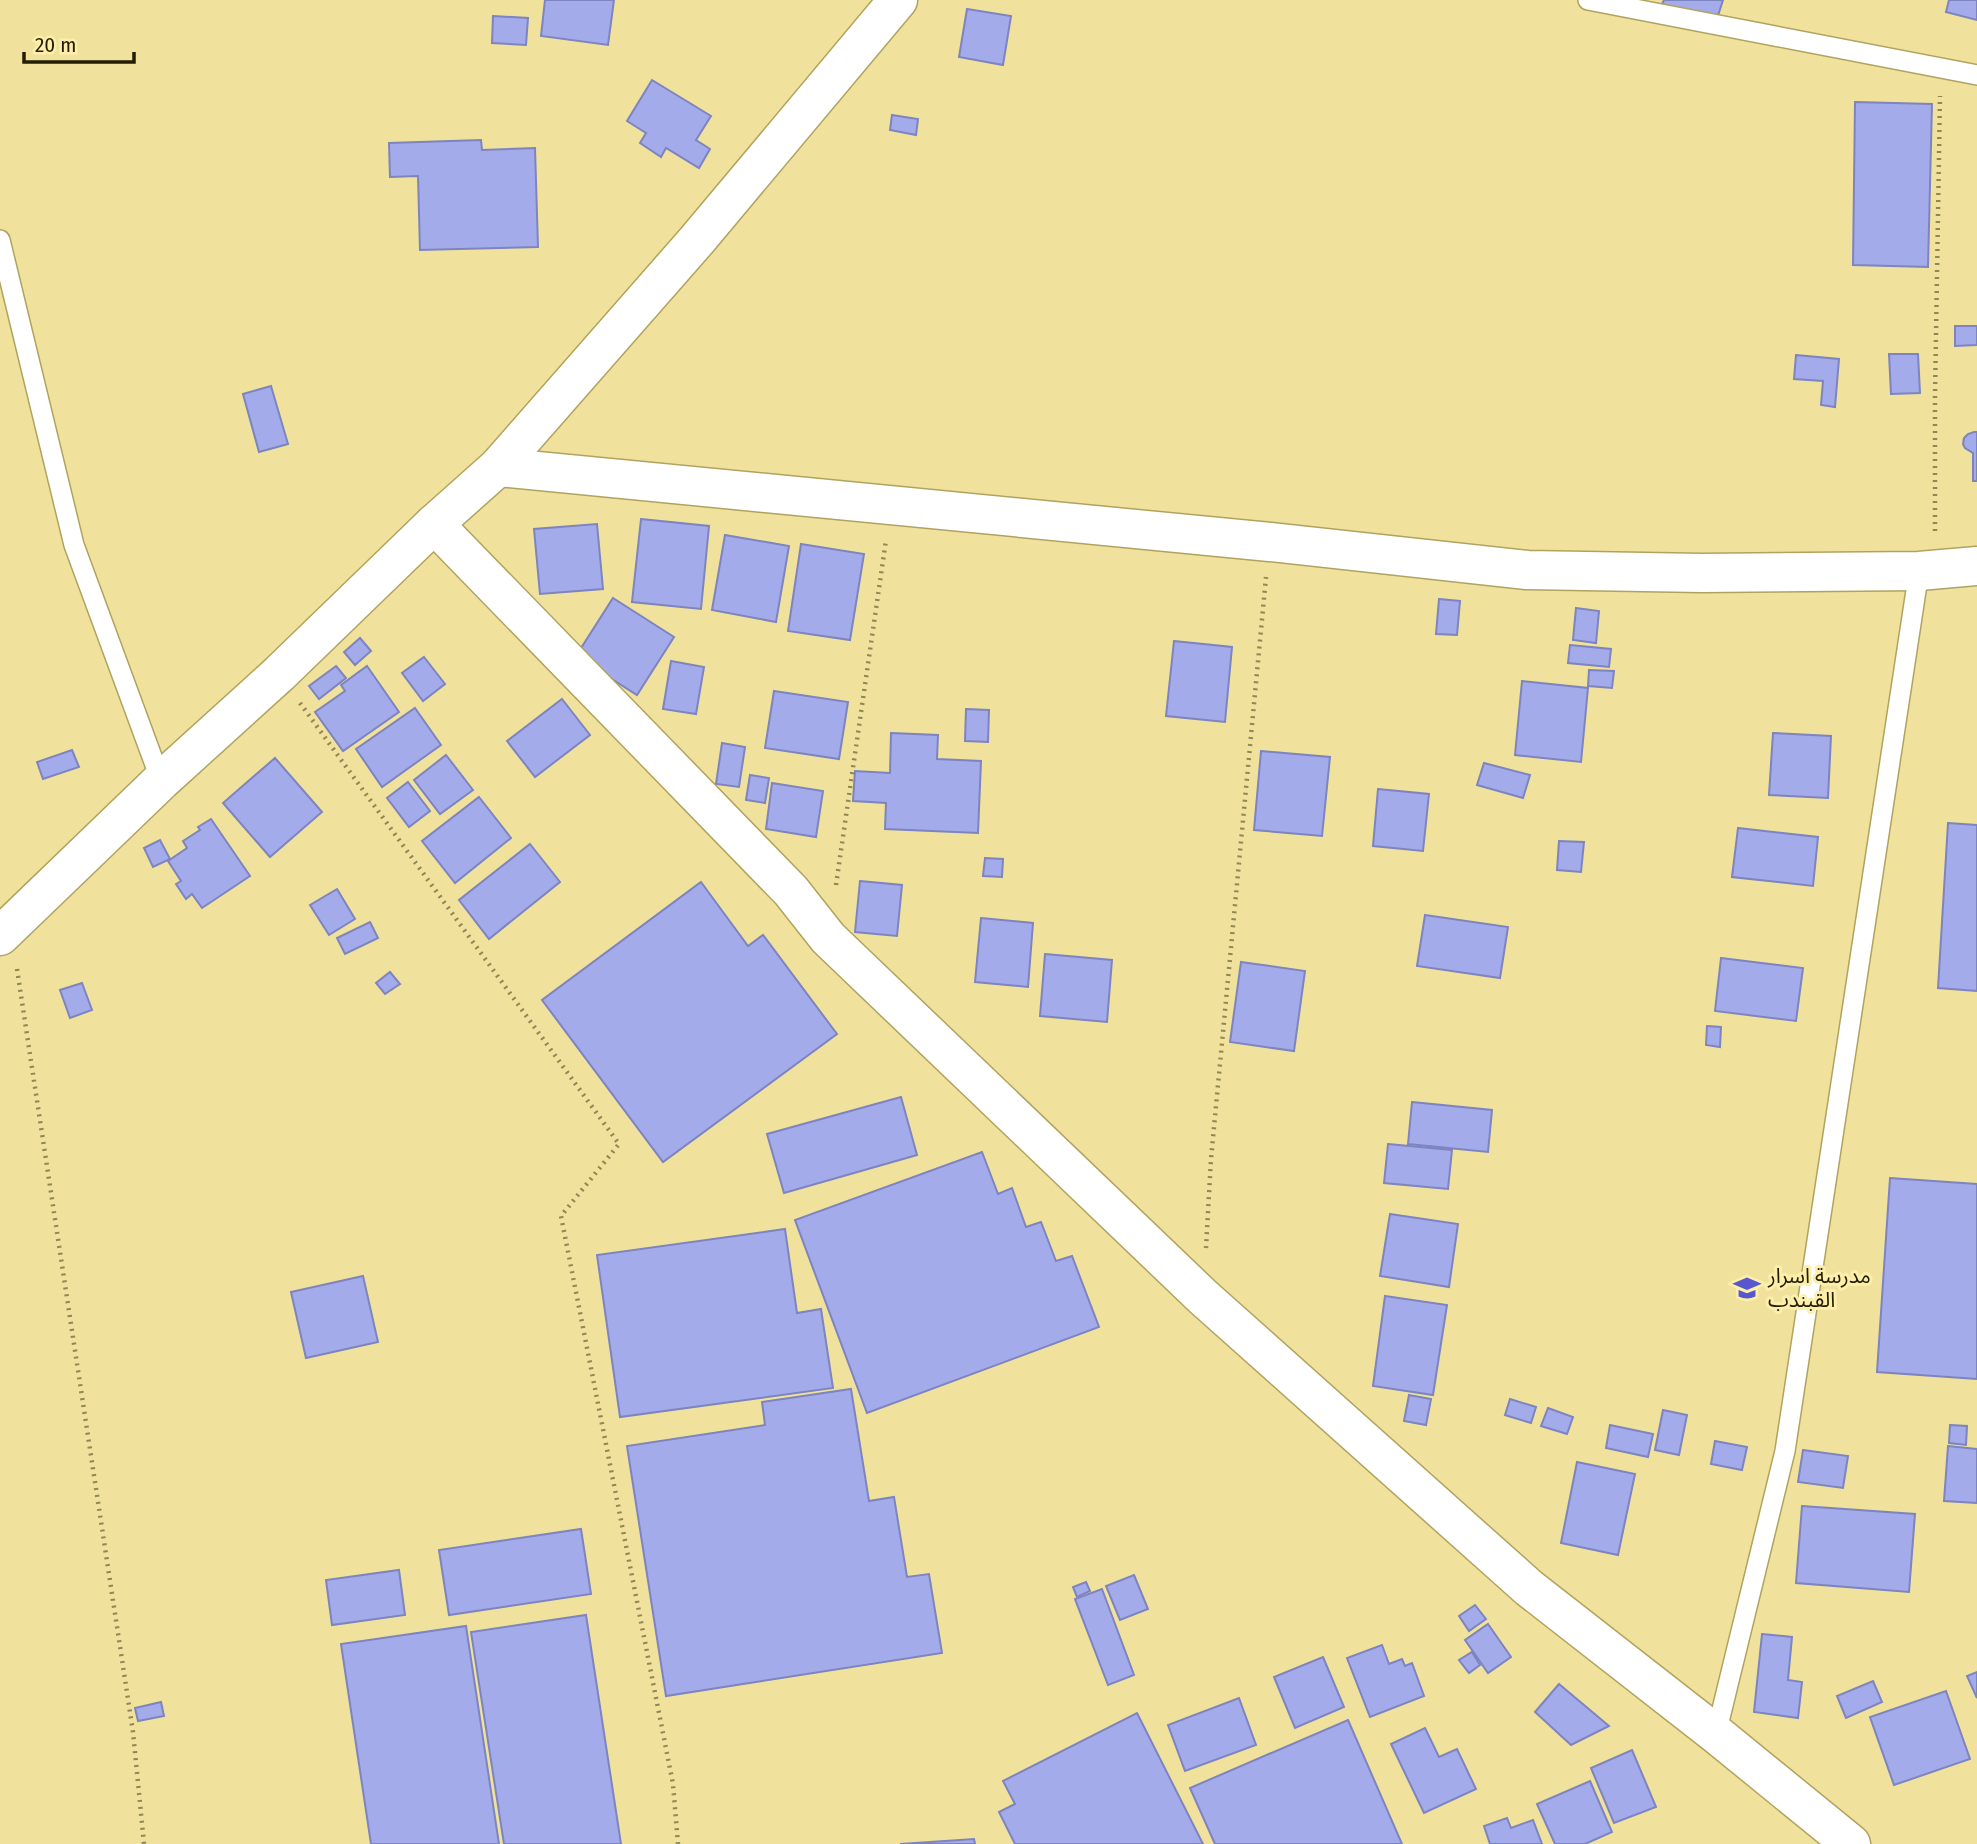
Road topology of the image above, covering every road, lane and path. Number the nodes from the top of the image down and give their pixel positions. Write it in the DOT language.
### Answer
graph roads {
  1 [pos="898,0"];
  2 [pos="1588,0"];
  3 [pos="1941,69"];
  4 [pos="1977,75"];
  5 [pos="0,240"];
  6 [pos="498,467"];
  7 [pos="892,505"];
  8 [pos="434,524"];
  9 [pos="1270,542"];
  10 [pos="1977,566"];
  11 [pos="1927,571"];
  12 [pos="279,674"];
  13 [pos="161,781"];
  14 [pos="5,931"];
  15 [pos="828,939"];
  16 [pos="1203,1297"];
  17 [pos="1716,1734"];
  18 [pos="144,1844"];
  19 [pos="678,1844"];
  20 [pos="1851,1844"];
  1 -- 6 [label="street"];
  2 -- 3 [label="lane"];
  3 -- 4 [label="lane"];
  3 -- 11 [label="path"];
  5 -- 13 [label="lane"];
  6 -- 7 [label="street"];
  6 -- 8 [label="street"];
  7 -- 9 [label="street"];
  7 -- 15 [label="path"];
  8 -- 12 [label="street"];
  8 -- 15 [label="street"];
  9 -- 11 [label="street"];
  9 -- 16 [label="path"];
  10 -- 11 [label="street"];
  11 -- 17 [label="lane"];
  12 -- 13 [label="street"];
  12 -- 19 [label="path"];
  13 -- 14 [label="street"];
  14 -- 18 [label="path"];
  15 -- 16 [label="street"];
  16 -- 17 [label="street"];
  17 -- 20 [label="street"];
}
